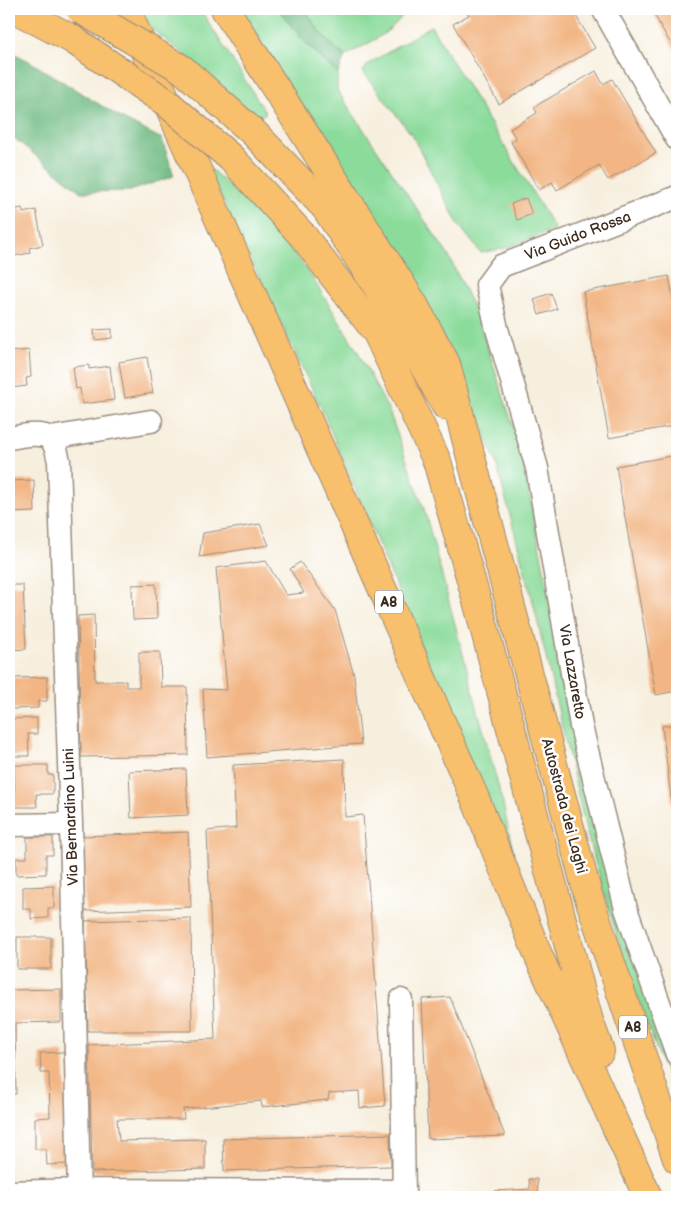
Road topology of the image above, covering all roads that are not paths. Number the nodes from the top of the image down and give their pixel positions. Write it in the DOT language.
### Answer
graph roads {
  1 [pos="15,9"];
  2 [pos="80,9"];
  3 [pos="126,9"];
  4 [pos="225,9"];
  5 [pos="603,9"];
  6 [pos="677,139"];
  7 [pos="677,197"];
  8 [pos="487,285"];
  9 [pos="151,421"];
  10 [pos="9,438"];
  11 [pos="51,438"];
  12 [pos="468,447"];
  13 [pos="71,824"];
  14 [pos="9,825"];
  15 [pos="401,1000"];
  16 [pos="677,1054"];
  17 [pos="677,1159"];
  18 [pos="9,1192"];
  19 [pos="79,1194"];
  20 [pos="404,1194"];
  21 [pos="648,1197"];
  22 [pos="655,1197"];
  1 -- 22 [label="highway, bridge"];
  2 -- 12 [label="highway, bridge"];
  3 -- 21 [label="highway, A8"];
  4 -- 12 [label="highway, A8"];
  5 -- 6 [label="street"];
  7 -- 8 [label="street, Via Guido Rossa"];
  8 -- 16 [label="street, Via Lazzaretto"];
  9 -- 11 [label="street"];
  10 -- 11 [label="street"];
  11 -- 13 [label="street, Via Bernardino Luini"];
  12 -- 17 [label="highway, Autostrada dei Laghi / A8"];
  13 -- 14 [label="street"];
  13 -- 19 [label="street, Via Bernardino Luini"];
  15 -- 20 [label="street"];
  18 -- 19 [label="street"];
  19 -- 20 [label="street"];
}
